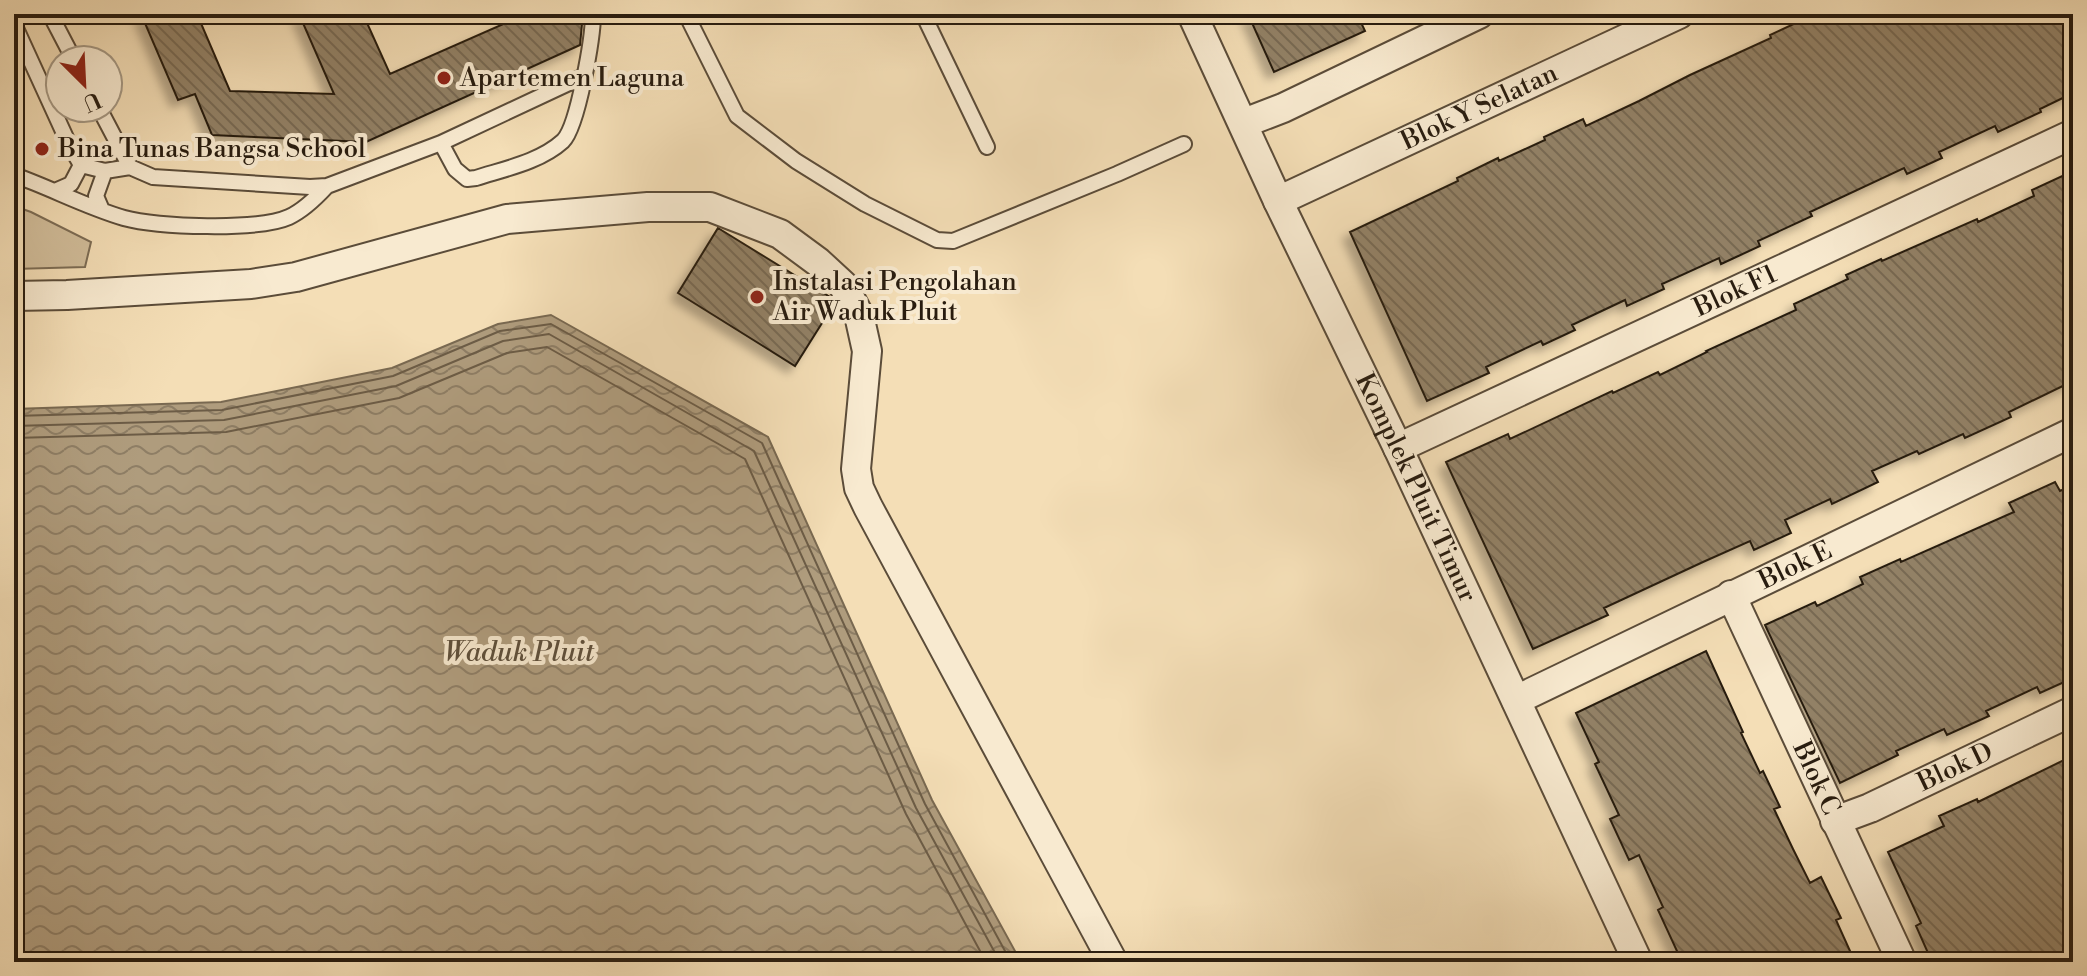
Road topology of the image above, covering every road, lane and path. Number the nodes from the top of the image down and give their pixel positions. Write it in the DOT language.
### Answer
graph roads {
  1 [pos="50,14"];
  2 [pos="593,14"];
  3 [pos="689,14"];
  4 [pos="923,14"];
  5 [pos="1192,14"];
  6 [pos="1479,14"];
  7 [pos="1679,14"];
  8 [pos="14,24"];
  9 [pos="66,44"];
  10 [pos="584,76"];
  11 [pos="1244,123"];
  12 [pos="107,124"];
  13 [pos="2073,134"];
  14 [pos="441,143"];
  15 [pos="1184,144"];
  16 [pos="987,147"];
  17 [pos="81,165"];
  18 [pos="130,167"];
  19 [pos="105,171"];
  20 [pos="14,175"];
  21 [pos="327,186"];
  22 [pos="55,191"];
  23 [pos="1278,201"];
  24 [pos="102,210"];
  25 [pos="14,296"];
  26 [pos="2073,432"];
  27 [pos="1398,448"];
  28 [pos="1731,595"];
  29 [pos="1516,700"];
  30 [pos="2073,711"];
  31 [pos="1835,821"];
  32 [pos="1113,962"];
  33 [pos="1638,962"];
  34 [pos="1902,962"];
  1 -- 9 [label="lane"];
  2 -- 10 [label="lane"];
  3 -- 15 [label="lane"];
  4 -- 16 [label="lane"];
  5 -- 11 [label="street, Komplek Pluit Timur"];
  6 -- 11 [label="street"];
  7 -- 23 [label="street, Blok Y Selatan"];
  8 -- 17 [label="lane"];
  10 -- 14 [label="lane"];
  10 -- 14 [label="lane"];
  11 -- 23 [label="street, Komplek Pluit Timur"];
  12 -- 18 [label="lane"];
  13 -- 27 [label="street, Blok F1"];
  14 -- 21 [label="lane"];
  17 -- 19 [label="lane"];
  17 -- 22 [label="lane"];
  18 -- 19 [label="lane"];
  18 -- 21 [label="lane"];
  19 -- 24 [label="lane"];
  20 -- 22 [label="lane"];
  21 -- 24 [label="lane"];
  22 -- 24 [label="lane"];
  23 -- 27 [label="street, Komplek Pluit Timur"];
  25 -- 32 [label="street"];
  26 -- 28 [label="street, Blok E"];
  27 -- 29 [label="street, Komplek Pluit Timur"];
  28 -- 29 [label="street, Blok E"];
  28 -- 31 [label="street, Blok C"];
  29 -- 33 [label="street, Komplek Pluit Timur"];
  30 -- 31 [label="street, Blok D"];
  31 -- 34 [label="street, Blok C"];
}
